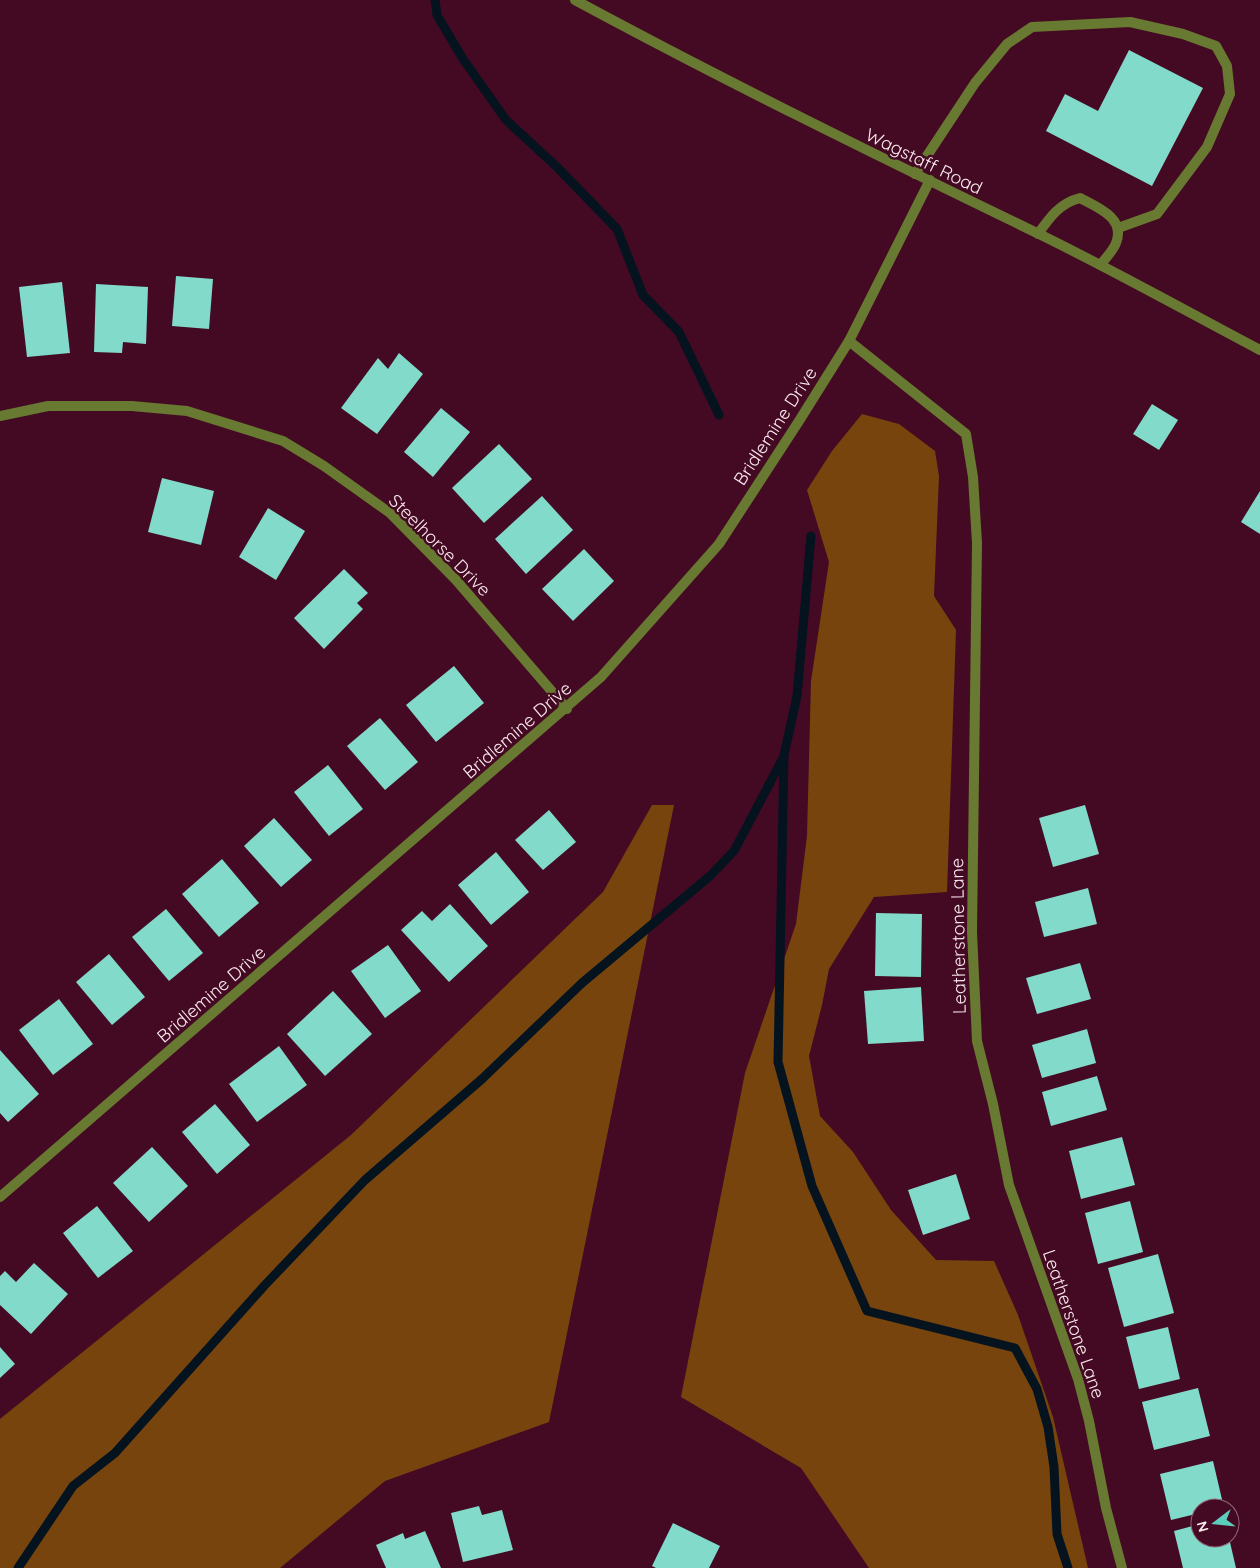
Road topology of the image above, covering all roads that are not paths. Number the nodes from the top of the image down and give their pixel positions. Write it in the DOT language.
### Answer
graph roads {
  1 [pos="575,0"];
  2 [pos="915,174"];
  3 [pos="930,180"];
  4 [pos="1118,228"];
  5 [pos="1038,234"];
  6 [pos="1100,266"];
  7 [pos="849,341"];
  8 [pos="1260,350"];
  9 [pos="0,416"];
  10 [pos="567,708"];
  11 [pos="0,1197"];
  12 [pos="1122,1568"];
  1 -- 2 [label="street, Wagstaff Road"];
  2 -- 3 [label="street, Wagstaff Road"];
  2 -- 4 [label="street"];
  3 -- 5 [label="street, Wagstaff Road"];
  3 -- 7 [label="street, Bridlemine Drive"];
  4 -- 5 [label="street"];
  4 -- 6 [label="street"];
  5 -- 6 [label="street, Wagstaff Road"];
  6 -- 8 [label="street, Wagstaff Road"];
  7 -- 10 [label="street, Bridlemine Drive"];
  7 -- 12 [label="street, Leatherstone Lane"];
  9 -- 10 [label="street, Steelhorse Drive"];
  10 -- 11 [label="street, Bridlemine Drive"];
}
